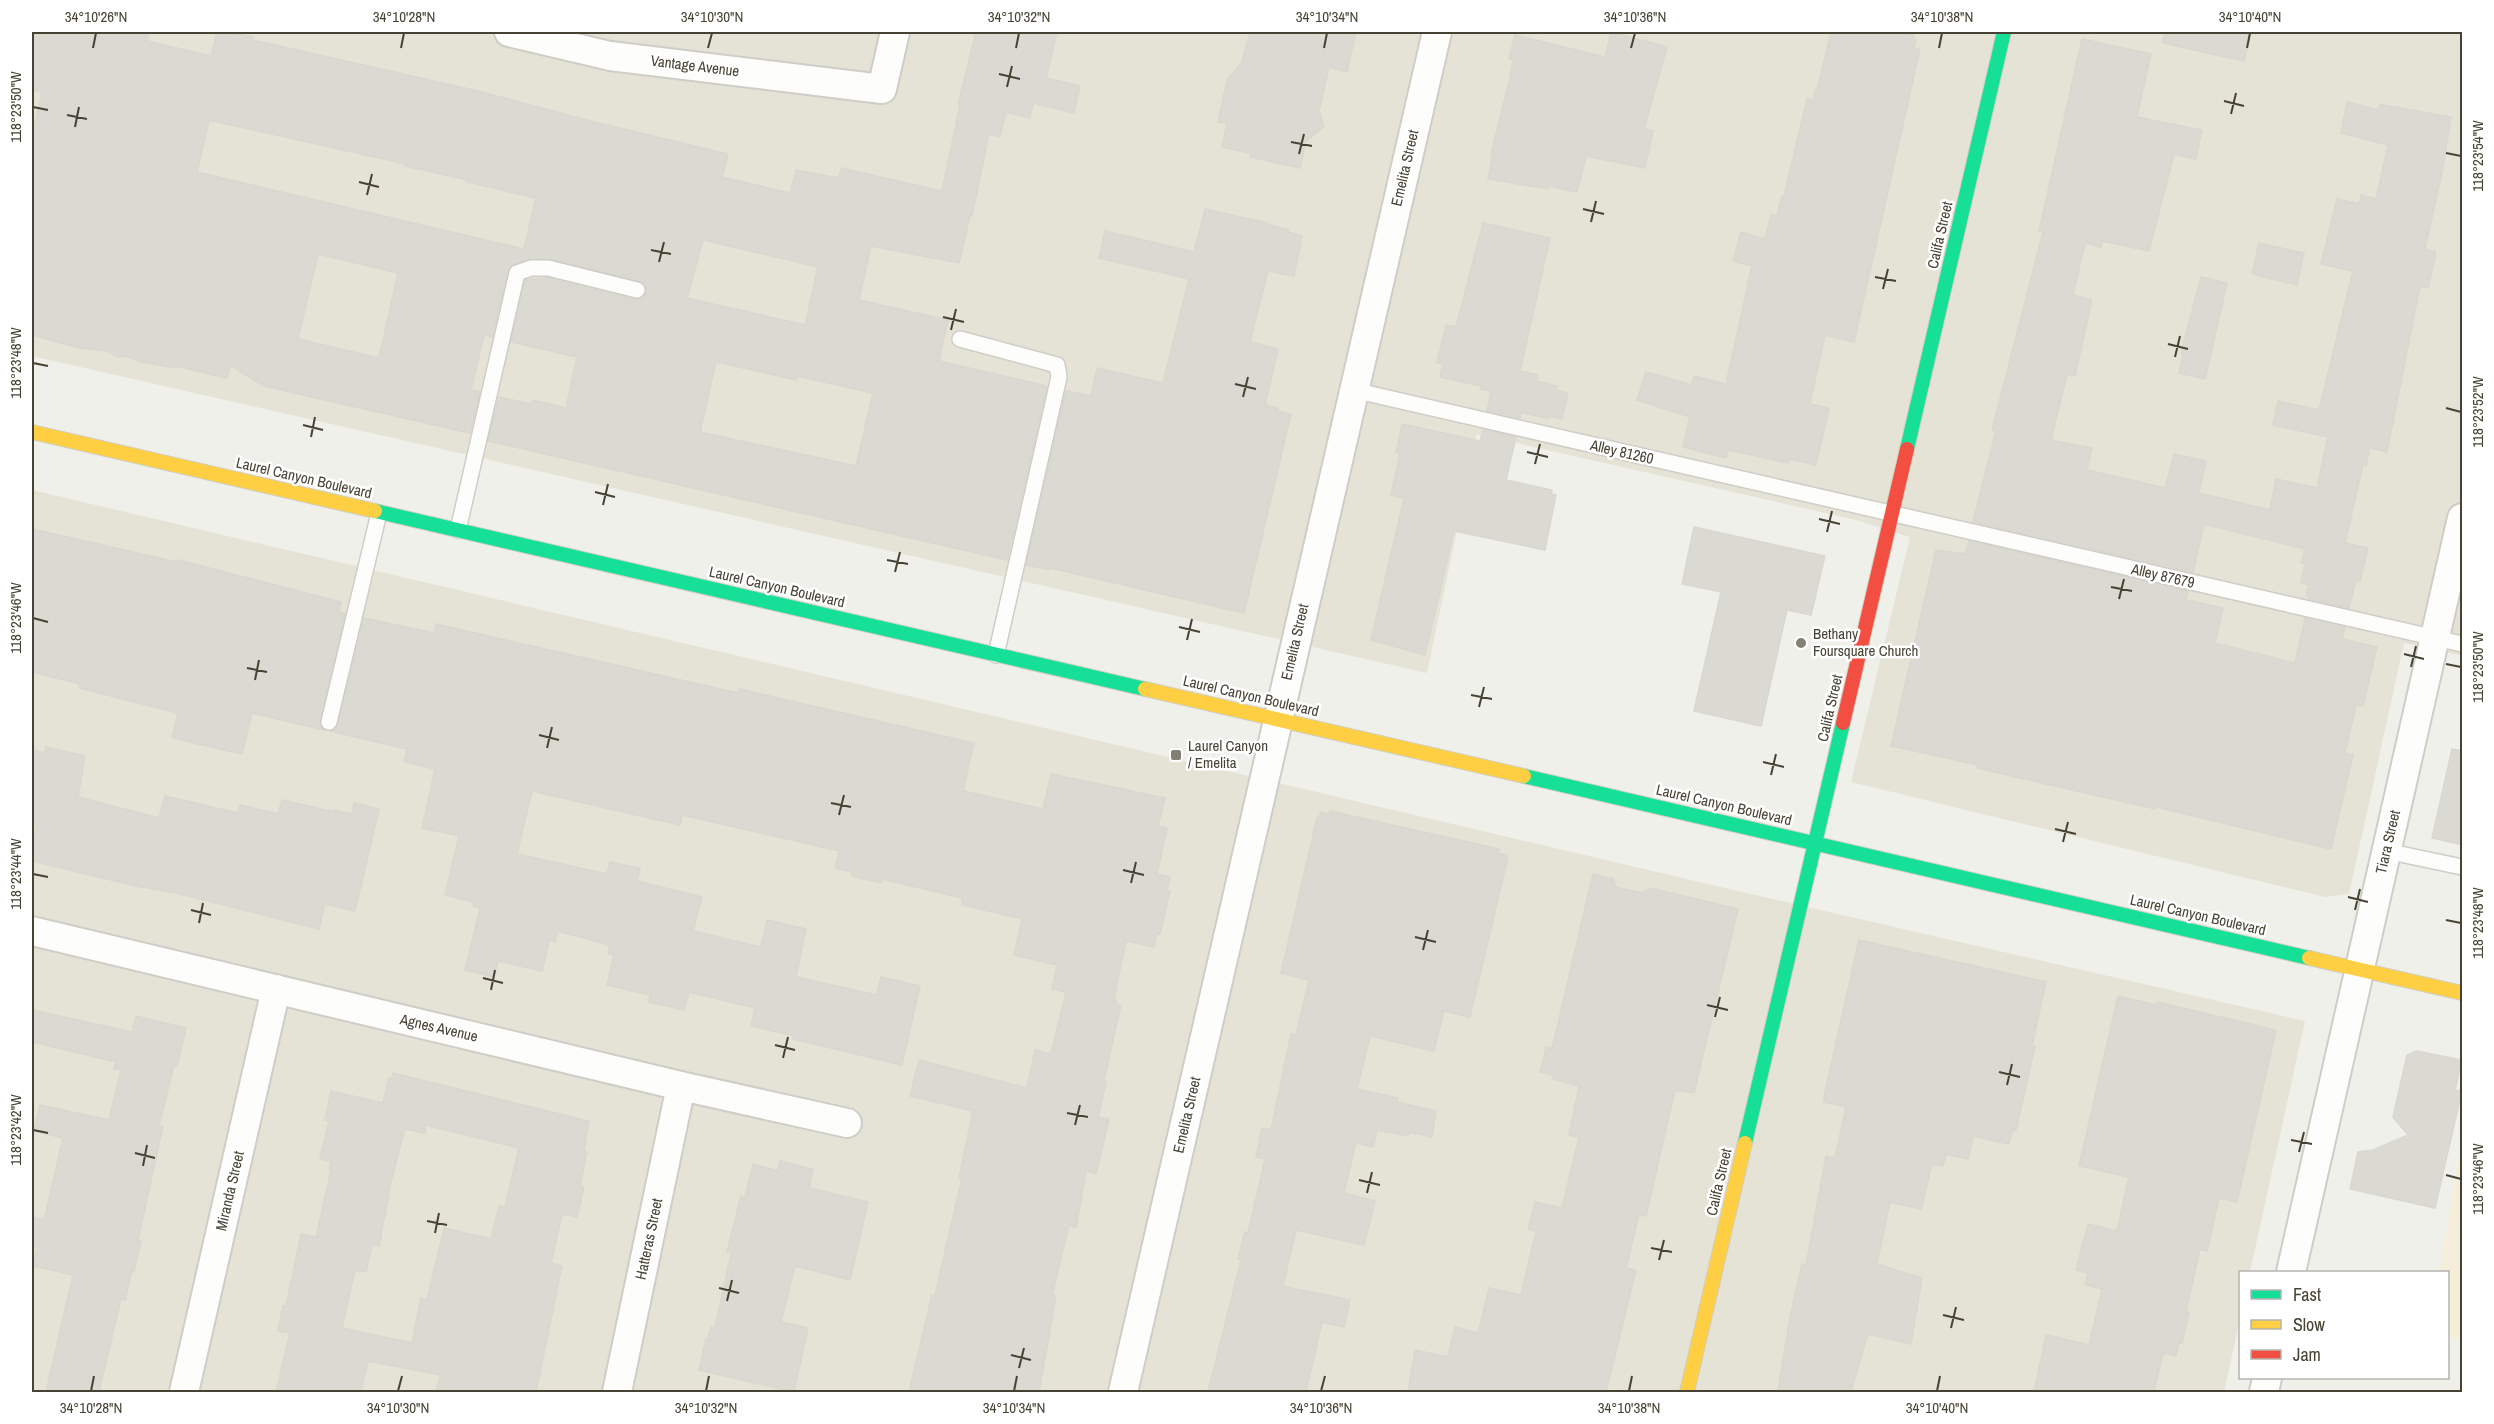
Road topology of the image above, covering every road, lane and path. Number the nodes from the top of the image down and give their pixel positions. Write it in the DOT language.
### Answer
graph roads {
  1 [pos="509,32"];
  2 [pos="896,32"];
  3 [pos="1437,32"];
  4 [pos="2004,32"];
  5 [pos="637,290"];
  6 [pos="960,339"];
  7 [pos="1353,390"];
  8 [pos="32,432"];
  9 [pos="379,513"];
  10 [pos="1891,513"];
  11 [pos="2463,518"];
  12 [pos="458,531"];
  13 [pos="2435,638"];
  14 [pos="2463,644"];
  15 [pos="996,655"];
  16 [pos="1278,719"];
  17 [pos="328,722"];
  18 [pos="1816,843"];
  19 [pos="2386,851"];
  20 [pos="2463,867"];
  21 [pos="32,931"];
  22 [pos="2359,969"];
  23 [pos="276,989"];
  24 [pos="2463,993"];
  25 [pos="681,1086"];
  26 [pos="847,1123"];
  27 [pos="2291,1271"];
  28 [pos="184,1392"];
  29 [pos="617,1392"];
  30 [pos="1123,1392"];
  31 [pos="1687,1392"];
  1 -- 2 [label="street, Vantage Avenue"];
  3 -- 7 [label="street, Emelita Street"];
  4 -- 10 [label="main road, Califa Street"];
  5 -- 12 [label="lane"];
  6 -- 15 [label="lane"];
  7 -- 10 [label="lane, Alley 81260"];
  7 -- 16 [label="street, Emelita Street"];
  8 -- 9 [label="main road, Laurel Canyon Boulevard"];
  9 -- 12 [label="main road, Laurel Canyon Boulevard"];
  9 -- 17 [label="lane"];
  10 -- 13 [label="lane, Alley 87679"];
  10 -- 18 [label="main road, Califa Street"];
  11 -- 13 [label="street, Tiara Street"];
  12 -- 15 [label="main road, Laurel Canyon Boulevard"];
  13 -- 14 [label="lane, Alley 87679"];
  13 -- 19 [label="street, Tiara Street"];
  15 -- 16 [label="main road, Laurel Canyon Boulevard"];
  16 -- 18 [label="main road, Laurel Canyon Boulevard"];
  16 -- 30 [label="street, Emelita Street"];
  18 -- 22 [label="main road, Laurel Canyon Boulevard"];
  18 -- 31 [label="main road, Califa Street"];
  19 -- 20 [label="lane"];
  19 -- 22 [label="street, Tiara Street"];
  21 -- 23 [label="street, Agnes Avenue"];
  22 -- 24 [label="main road, Laurel Canyon Boulevard"];
  22 -- 27 [label="street, Tiara Street"];
  23 -- 25 [label="street, Agnes Avenue"];
  23 -- 28 [label="street, Miranda Street"];
  25 -- 26 [label="street, Agnes Avenue"];
  25 -- 29 [label="street, Hatteras Street"];
}
